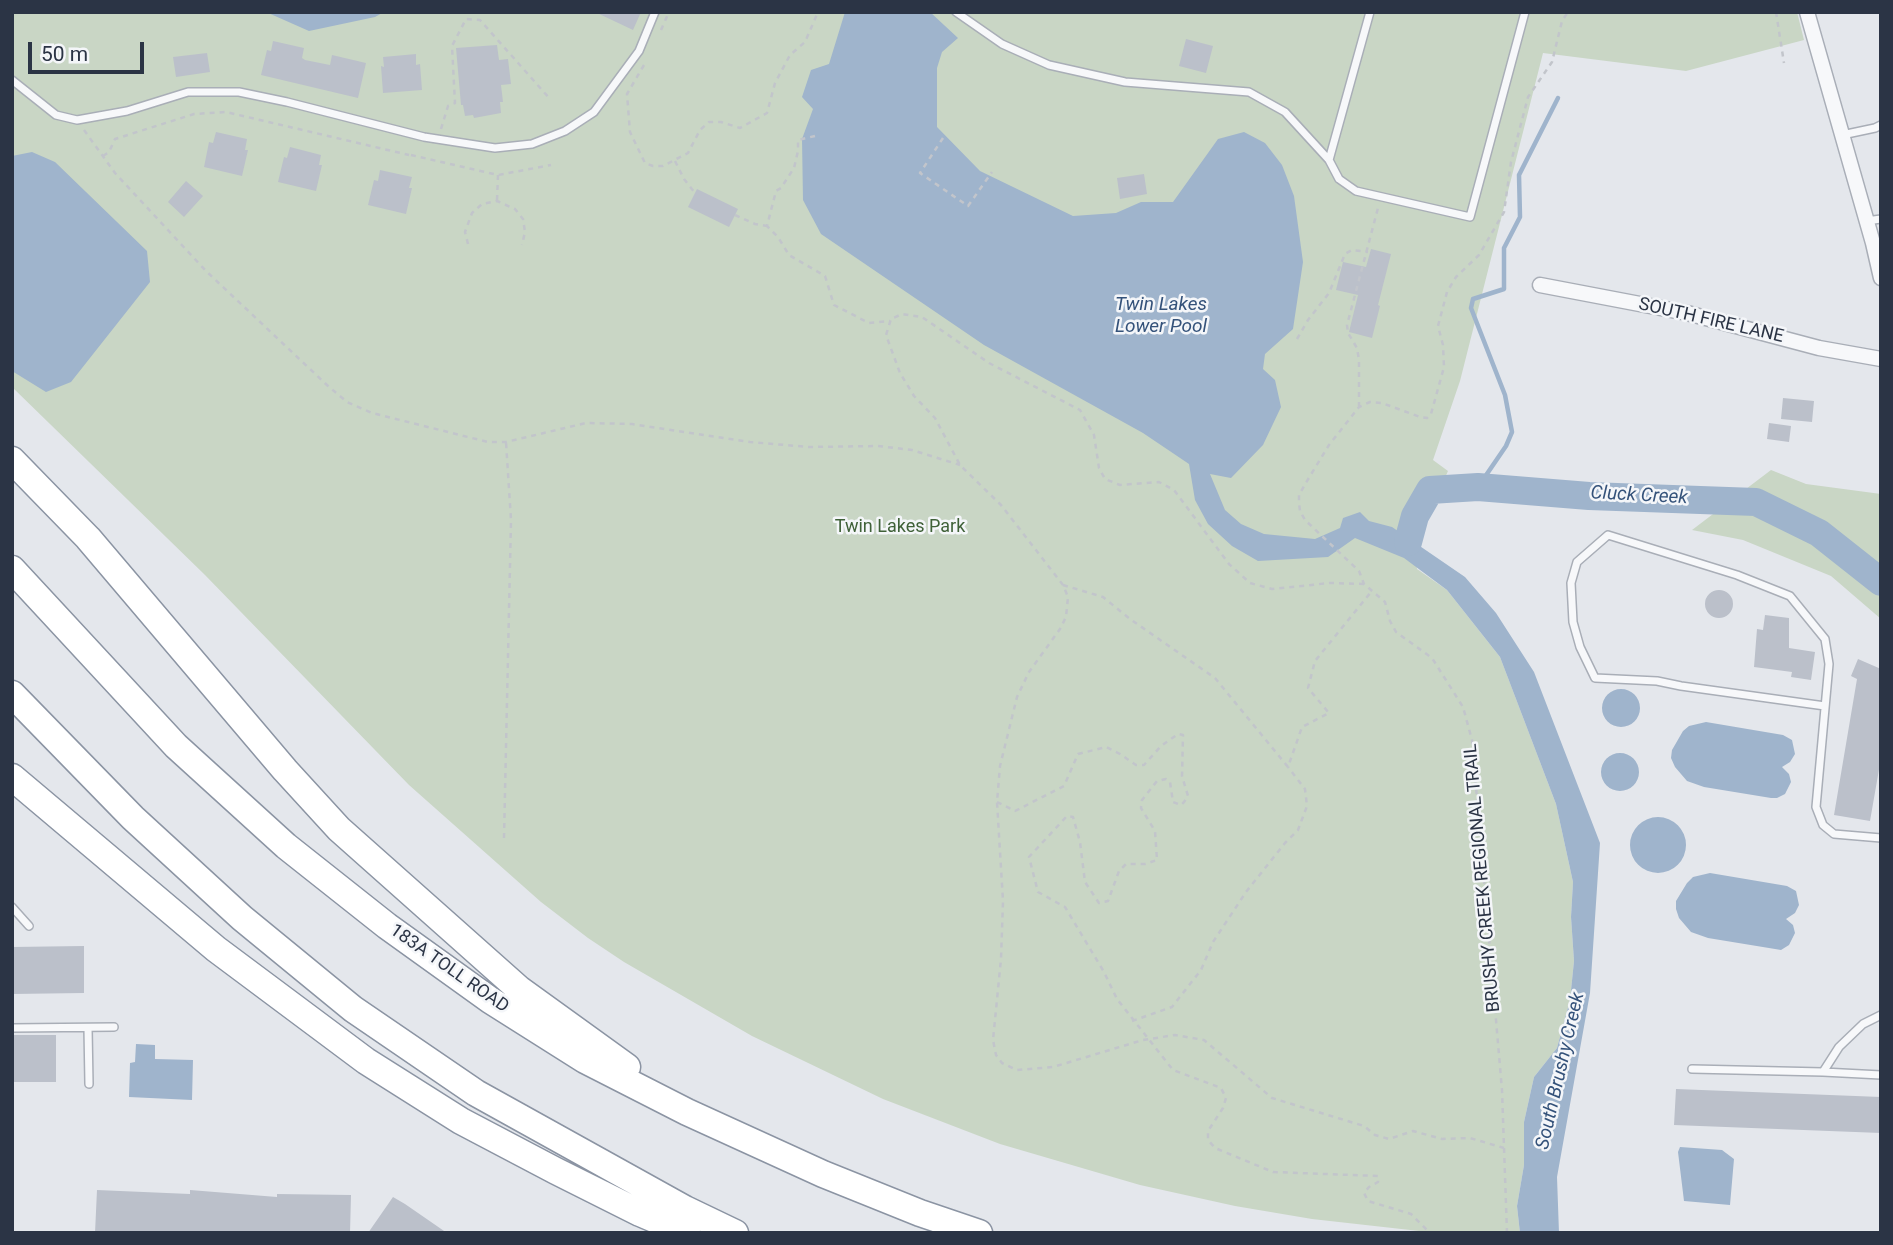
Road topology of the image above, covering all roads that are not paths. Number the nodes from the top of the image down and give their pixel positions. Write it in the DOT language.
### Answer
graph roads {
  1 [pos="655,12"];
  2 [pos="956,12"];
  3 [pos="1370,12"];
  4 [pos="1525,12"];
  5 [pos="1807,12"];
  6 [pos="12,80"];
  7 [pos="1881,124"];
  8 [pos="1841,135"];
  9 [pos="1329,160"];
  10 [pos="1874,220"];
  11 [pos="1877,241"];
  12 [pos="1881,278"];
  13 [pos="1540,285"];
  14 [pos="1881,359"];
  15 [pos="12,460"];
  16 [pos="12,569"];
  17 [pos="12,694"];
  18 [pos="1825,706"];
  19 [pos="13,781"];
  20 [pos="1881,838"];
  21 [pos="12,907"];
  22 [pos="29,926"];
  23 [pos="1881,1015"];
  24 [pos="114,1027"];
  25 [pos="12,1028"];
  26 [pos="88,1028"];
  27 [pos="1692,1069"];
  28 [pos="1823,1072"];
  29 [pos="1881,1076"];
  30 [pos="89,1084"];
  31 [pos="687,1112"];
  32 [pos="687,1233"];
  33 [pos="735,1233"];
  34 [pos="979,1233"];
  1 -- 6 [label="lane"];
  2 -- 9 [label="lane"];
  3 -- 9 [label="lane"];
  4 -- 9 [label="lane"];
  5 -- 8 [label="street"];
  7 -- 8 [label="lane"];
  8 -- 10 [label="street"];
  10 -- 11 [label="street"];
  11 -- 12 [label="street"];
  13 -- 14 [label="street, SOUTH FIRE LANE"];
  15 -- 31 [label="highway"];
  16 -- 31 [label="highway, 183A TOLL ROAD"];
  17 -- 33 [label="highway"];
  18 -- 18 [label="lane"];
  18 -- 20 [label="lane"];
  19 -- 32 [label="highway"];
  21 -- 22 [label="lane"];
  23 -- 28 [label="lane"];
  24 -- 26 [label="lane"];
  25 -- 26 [label="lane"];
  26 -- 30 [label="lane"];
  27 -- 28 [label="lane"];
  28 -- 29 [label="lane"];
  31 -- 34 [label="highway, 183A TOLL ROAD"];
}
